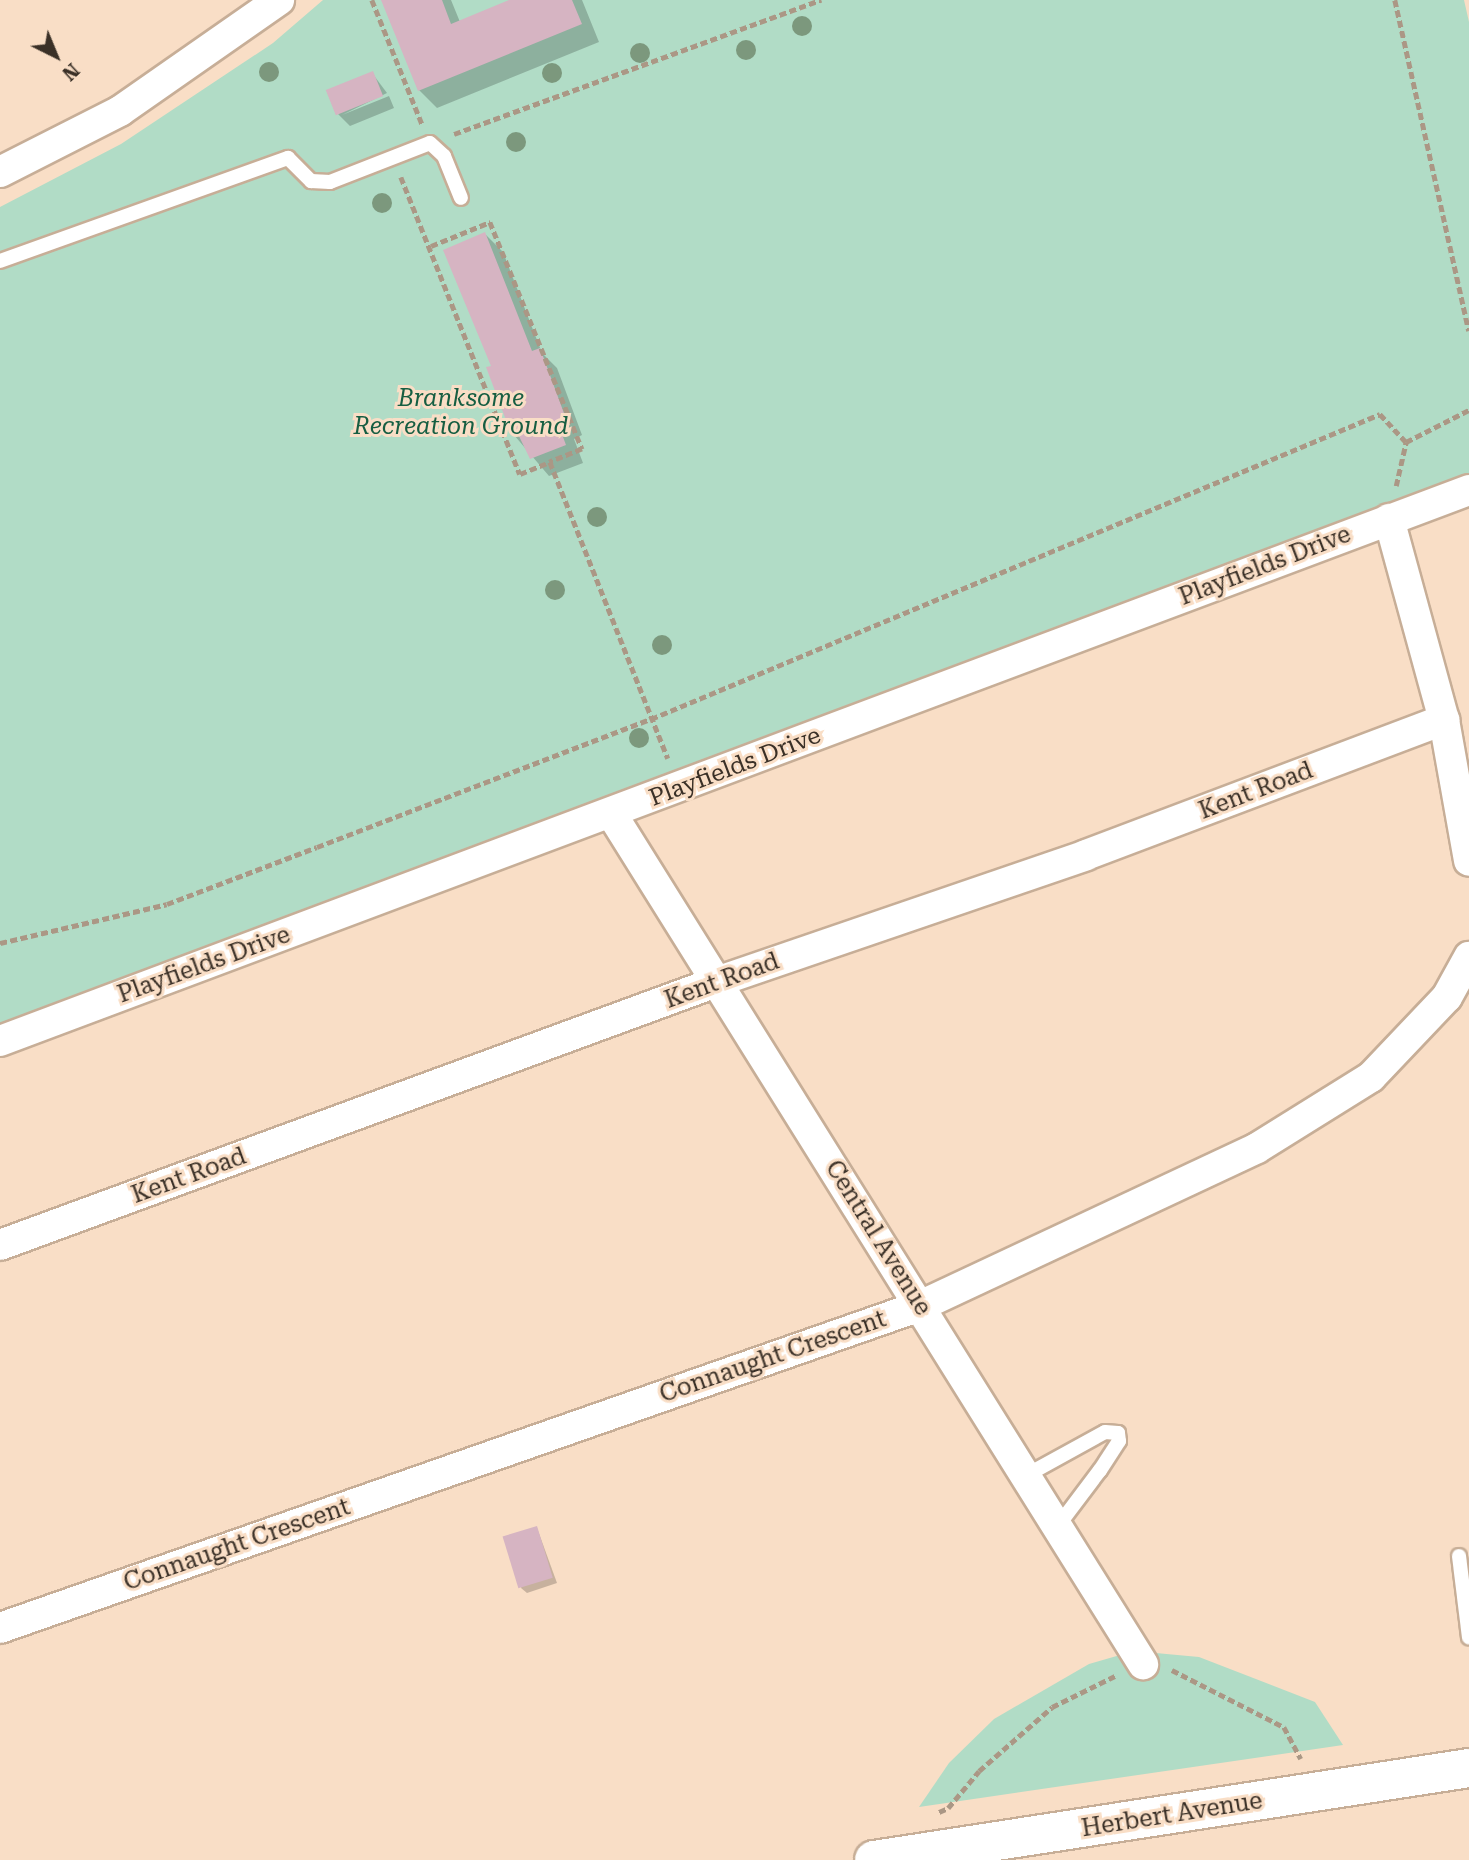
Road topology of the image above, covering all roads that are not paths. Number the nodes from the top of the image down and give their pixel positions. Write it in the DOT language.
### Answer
graph roads {
  1 [pos="279,0"];
  2 [pos="0,172"];
  3 [pos="461,198"];
  4 [pos="0,261"];
  5 [pos="1469,490"];
  6 [pos="1389,519"];
  7 [pos="1444,720"];
  8 [pos="611,813"];
  9 [pos="1469,861"];
  10 [pos="1469,957"];
  11 [pos="719,981"];
  12 [pos="0,1041"];
  13 [pos="0,1245"];
  14 [pos="920,1306"];
  15 [pos="1025,1476"];
  16 [pos="1057,1527"];
  17 [pos="1460,1556"];
  18 [pos="0,1628"];
  19 [pos="1469,1637"];
  20 [pos="1143,1664"];
  21 [pos="1469,1768"];
  22 [pos="973,1853"];
  23 [pos="874,1860"];
  1 -- 2 [label="street"];
  3 -- 4 [label="lane"];
  5 -- 6 [label="street, Playfields Drive"];
  6 -- 7 [label="street"];
  6 -- 8 [label="street, Playfields Drive"];
  7 -- 9 [label="street"];
  7 -- 11 [label="street, Kent Road"];
  8 -- 11 [label="street, Central Avenue"];
  8 -- 12 [label="street, Playfields Drive"];
  10 -- 14 [label="street, Connaught Crescent"];
  11 -- 13 [label="street, Kent Road"];
  11 -- 14 [label="street, Central Avenue"];
  14 -- 15 [label="street, Central Avenue"];
  14 -- 18 [label="street, Connaught Crescent"];
  15 -- 16 [label="street, Central Avenue"];
  15 -- 16 [label="lane"];
  16 -- 20 [label="street, Central Avenue"];
  17 -- 19 [label="lane"];
  21 -- 22 [label="street, Herbert Avenue"];
  22 -- 23 [label="street, Herbert Avenue"];
}
